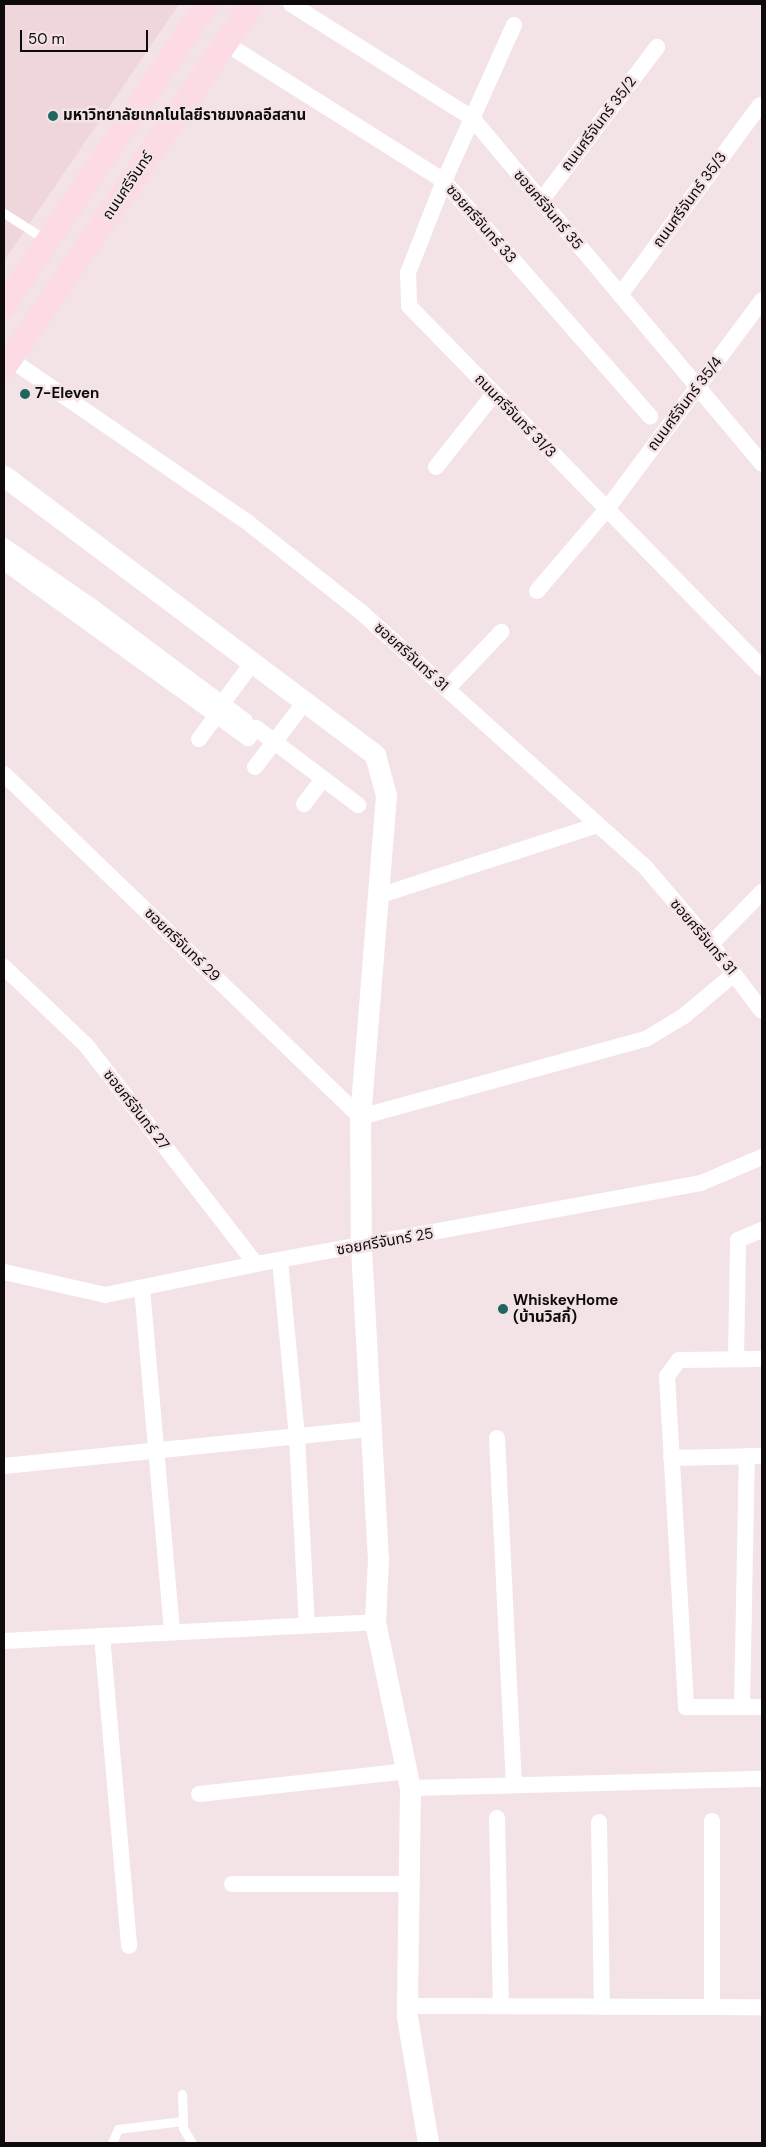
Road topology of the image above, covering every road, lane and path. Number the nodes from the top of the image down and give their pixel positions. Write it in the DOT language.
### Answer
graph roads {
  1 [pos="207,4"];
  2 [pos="252,4"];
  3 [pos="292,4"];
  4 [pos="514,25"];
  5 [pos="225,43"];
  6 [pos="657,47"];
  7 [pos="760,105"];
  8 [pos="472,118"];
  9 [pos="444,181"];
  10 [pos="541,201"];
  11 [pos="4,214"];
  12 [pos="48,242"];
  13 [pos="620,295"];
  14 [pos="762,300"];
  15 [pos="4,306"];
  16 [pos="7,363"];
  17 [pos="697,388"];
  18 [pos="494,395"];
  19 [pos="650,416"];
  20 [pos="762,464"];
  21 [pos="436,467"];
  22 [pos="4,476"];
  23 [pos="607,509"];
  24 [pos="4,546"];
  25 [pos="4,562"];
  26 [pos="537,591"];
  27 [pos="501,632"];
  28 [pos="762,668"];
  29 [pos="246,670"];
  30 [pos="447,689"];
  31 [pos="220,709"];
  32 [pos="298,710"];
  33 [pos="246,721"];
  34 [pos="199,739"];
  35 [pos="274,742"];
  36 [pos="255,767"];
  37 [pos="4,774"];
  38 [pos="323,779"];
  39 [pos="304,804"];
  40 [pos="358,805"];
  41 [pos="598,826"];
  42 [pos="762,892"];
  43 [pos="378,896"];
  44 [pos="711,944"];
  45 [pos="4,967"];
  46 [pos="734,974"];
  47 [pos="762,1011"];
  48 [pos="360,1117"];
  49 [pos="762,1157"];
  50 [pos="762,1230"];
  51 [pos="361,1248"];
  52 [pos="280,1260"];
  53 [pos="256,1264"];
  54 [pos="4,1272"];
  55 [pos="142,1288"];
  56 [pos="736,1359"];
  57 [pos="762,1359"];
  58 [pos="371,1429"];
  59 [pos="297,1437"];
  60 [pos="497,1438"];
  61 [pos="158,1450"];
  62 [pos="755,1456"];
  63 [pos="671,1458"];
  64 [pos="4,1466"];
  65 [pos="375,1622"];
  66 [pos="307,1625"];
  67 [pos="172,1632"];
  68 [pos="102,1636"];
  69 [pos="4,1640"];
  70 [pos="742,1707"];
  71 [pos="762,1707"];
  72 [pos="762,1779"];
  73 [pos="408,1780"];
  74 [pos="514,1785"];
  75 [pos="199,1794"];
  76 [pos="498,1818"];
  77 [pos="712,1821"];
  78 [pos="598,1822"];
  79 [pos="232,1884"];
  80 [pos="408,1884"];
  81 [pos="129,1946"];
  82 [pos="408,2006"];
  83 [pos="501,2006"];
  84 [pos="602,2007"];
  85 [pos="712,2007"];
  86 [pos="762,2007"];
  87 [pos="182,2094"];
  88 [pos="183,2121"];
  89 [pos="112,2143"];
  90 [pos="192,2143"];
  91 [pos="428,2143"];
  1 -- 12 [label="main road"];
  2 -- 5 [label="main road, ถนนศรีจันทร์"];
  3 -- 8 [label="street, ซอยศรีจันทร์ 35"];
  4 -- 8 [label="street, ถนนศรีจันทร์ 31/3"];
  5 -- 9 [label="street, ซอยศรีจันทร์ 33"];
  5 -- 16 [label="main road, ถนนศรีจันทร์"];
  6 -- 10 [label="street, ถนนศรีจันทร์ 35/2"];
  7 -- 13 [label="street, ถนนศรีจันทร์ 35/3"];
  8 -- 9 [label="street, ถนนศรีจันทร์ 31/3"];
  8 -- 10 [label="street, ซอยศรีจันทร์ 35"];
  9 -- 18 [label="street, ถนนศรีจันทร์ 31/3"];
  9 -- 19 [label="street, ซอยศรีจันทร์ 33"];
  10 -- 13 [label="street, ซอยศรีจันทร์ 35"];
  11 -- 12 [label="lane"];
  12 -- 15 [label="main road"];
  13 -- 17 [label="street, ซอยศรีจันทร์ 35"];
  14 -- 17 [label="street, ถนนศรีจันทร์ 35/4"];
  16 -- 30 [label="street, ซอยศรีจันทร์ 31"];
  17 -- 20 [label="street, ซอยศรีจันทร์ 35"];
  17 -- 23 [label="street, ถนนศรีจันทร์ 35/4"];
  18 -- 21 [label="street"];
  18 -- 23 [label="street, ถนนศรีจันทร์ 31/3"];
  22 -- 43 [label="street"];
  23 -- 26 [label="street, ถนนศรีจันทร์ 35/4"];
  23 -- 28 [label="street, ถนนศรีจันทร์ 31/3"];
  24 -- 31 [label="street"];
  25 -- 31 [label="street"];
  27 -- 30 [label="street"];
  29 -- 31 [label="street"];
  30 -- 41 [label="street, ซอยศรีจันทร์ 31"];
  31 -- 33 [label="street"];
  31 -- 34 [label="street"];
  31 -- 35 [label="street"];
  32 -- 35 [label="street"];
  35 -- 36 [label="street"];
  35 -- 38 [label="street"];
  37 -- 48 [label="street, ซอยศรีจันทร์ 29"];
  38 -- 39 [label="street"];
  38 -- 40 [label="street"];
  41 -- 43 [label="street"];
  41 -- 44 [label="street, ซอยศรีจันทร์ 31"];
  42 -- 44 [label="street"];
  43 -- 48 [label="street"];
  44 -- 46 [label="street, ซอยศรีจันทร์ 31"];
  45 -- 53 [label="street, ซอยศรีจันทร์ 27"];
  46 -- 47 [label="street, ซอยศรีจันทร์ 31"];
  46 -- 48 [label="street"];
  48 -- 51 [label="street"];
  49 -- 51 [label="street, ซอยศรีจันทร์ 25"];
  50 -- 56 [label="street"];
  51 -- 52 [label="street, ซอยศรีจันทร์ 25"];
  51 -- 58 [label="street"];
  52 -- 53 [label="street, ซอยศรีจันทร์ 25"];
  52 -- 59 [label="street"];
  53 -- 55 [label="street, ซอยศรีจันทร์ 25"];
  54 -- 55 [label="street, ซอยศรีจันทร์ 25"];
  55 -- 61 [label="street"];
  56 -- 57 [label="street"];
  56 -- 63 [label="street"];
  58 -- 59 [label="street"];
  58 -- 65 [label="street"];
  59 -- 61 [label="street"];
  59 -- 66 [label="street"];
  60 -- 74 [label="street"];
  61 -- 64 [label="street"];
  61 -- 67 [label="street"];
  62 -- 63 [label="street"];
  62 -- 70 [label="street"];
  63 -- 70 [label="street"];
  65 -- 66 [label="street"];
  65 -- 73 [label="street"];
  66 -- 67 [label="street"];
  67 -- 68 [label="street"];
  68 -- 69 [label="street"];
  68 -- 81 [label="street"];
  70 -- 71 [label="street"];
  72 -- 74 [label="street"];
  73 -- 74 [label="street"];
  73 -- 75 [label="street"];
  73 -- 80 [label="street"];
  76 -- 83 [label="street"];
  77 -- 85 [label="street"];
  78 -- 84 [label="street"];
  79 -- 80 [label="street"];
  80 -- 82 [label="street"];
  82 -- 83 [label="street"];
  82 -- 91 [label="street"];
  83 -- 84 [label="street"];
  84 -- 85 [label="street"];
  85 -- 86 [label="street"];
  87 -- 88 [label="lane"];
  88 -- 89 [label="lane"];
  88 -- 90 [label="lane"];
}
